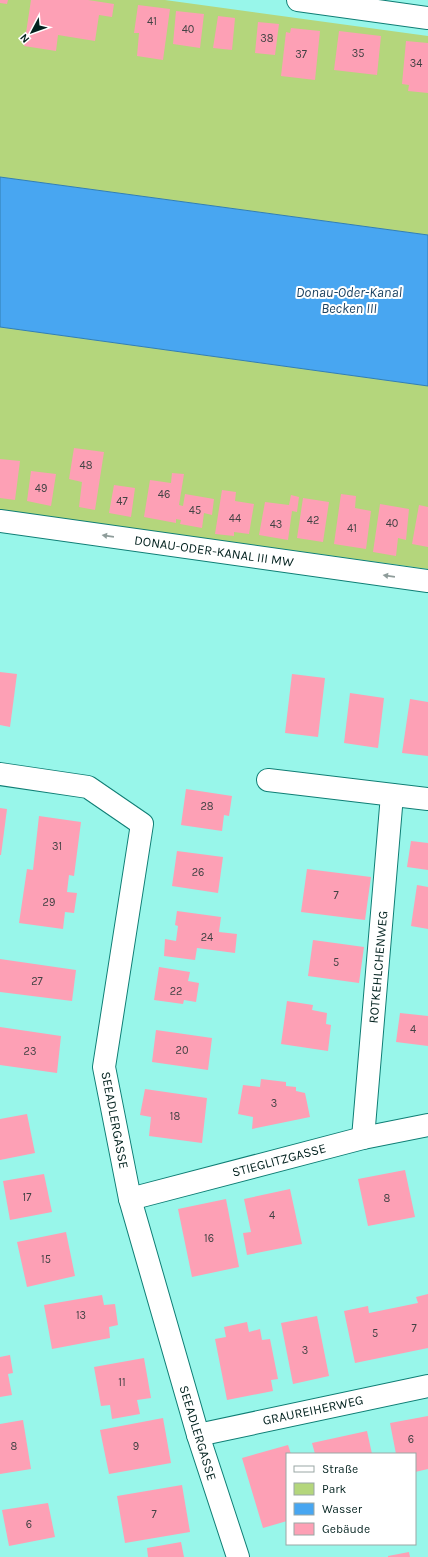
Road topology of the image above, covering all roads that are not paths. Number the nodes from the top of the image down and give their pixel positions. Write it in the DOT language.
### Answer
graph roads {
  1 [pos="298,0"];
  2 [pos="428,18"];
  3 [pos="0,521"];
  4 [pos="428,581"];
  5 [pos="0,774"];
  6 [pos="268,780"];
  7 [pos="392,795"];
  8 [pos="428,799"];
  9 [pos="428,1125"];
  10 [pos="363,1138"];
  11 [pos="130,1199"];
  12 [pos="428,1386"];
  13 [pos="198,1435"];
  14 [pos="238,1557"];
  1 -- 2 [label="street"];
  4 -- 3 [label="street, DONAU-ODER-KANAL III MW, one-way"];
  5 -- 11 [label="street, SEEADLERGASSE"];
  6 -- 7 [label="street"];
  7 -- 8 [label="street"];
  7 -- 10 [label="street, ROTKEHLCHENWEG"];
  9 -- 10 [label="street, STIEGLITZGASSE"];
  10 -- 11 [label="street, STIEGLITZGASSE"];
  11 -- 13 [label="street, SEEADLERGASSE"];
  12 -- 13 [label="street, GRAUREIHERWEG"];
  13 -- 14 [label="street, SEEADLERGASSE"];
}
